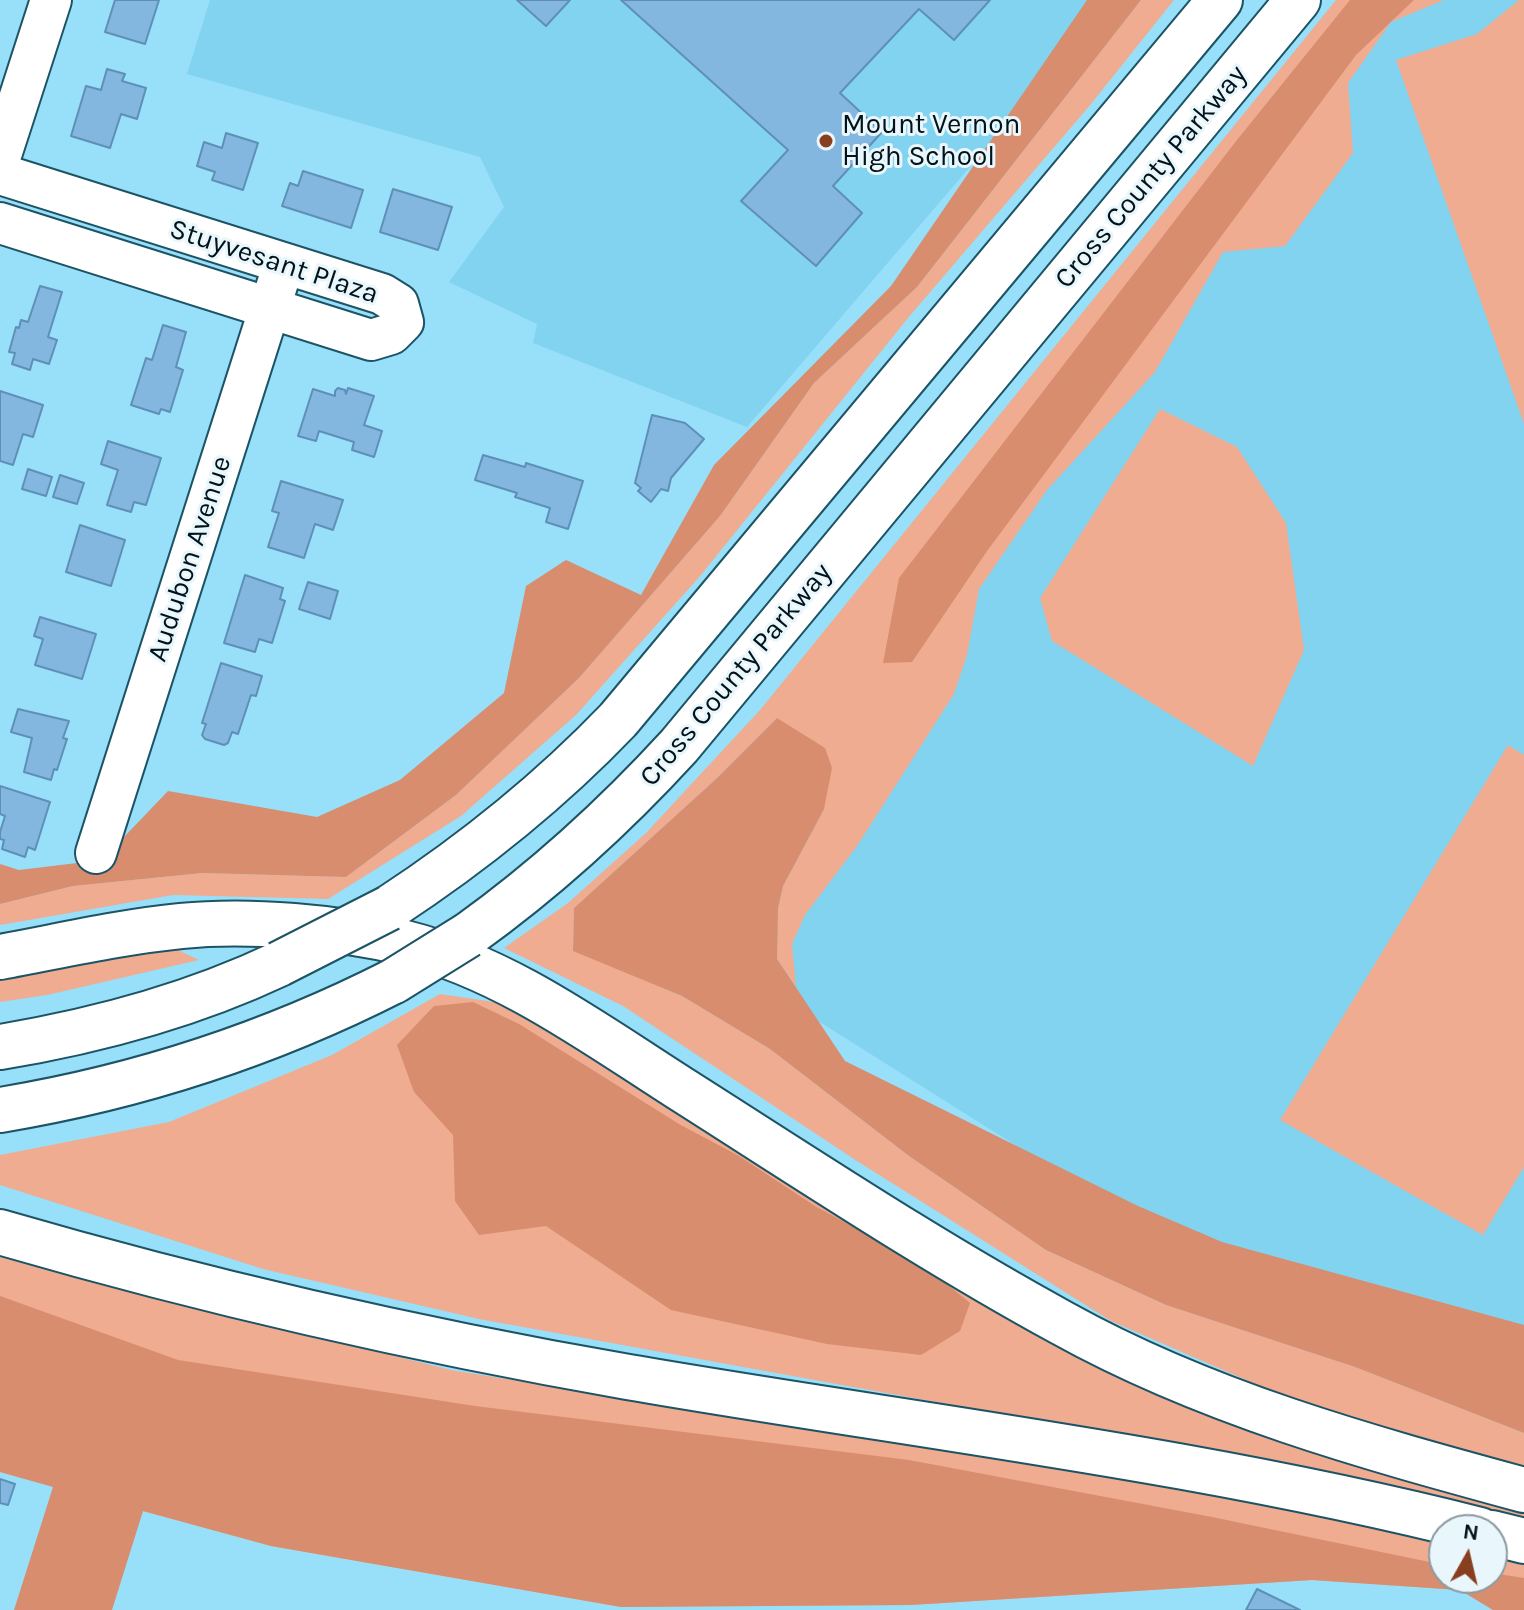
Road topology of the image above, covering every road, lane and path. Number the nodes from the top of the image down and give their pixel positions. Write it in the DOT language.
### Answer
graph roads {
  1 [pos="51,0"];
  2 [pos="1220,0"];
  3 [pos="1298,0"];
  4 [pos="0,158"];
  5 [pos="0,174"];
  6 [pos="0,223"];
  7 [pos="284,264"];
  8 [pos="270,308"];
  9 [pos="96,853"];
  10 [pos="0,957"];
  11 [pos="0,1047"];
  12 [pos="0,1110"];
  13 [pos="0,1232"];
  14 [pos="1524,1490"];
  15 [pos="1428,1518"];
  1 -- 4 [label="street"];
  2 -- 11 [label="highway, Cross County Parkway, bridge"];
  3 -- 12 [label="highway, Cross County Parkway, bridge"];
  5 -- 7 [label="street, Stuyvesant Plaza"];
  6 -- 8 [label="street, Stuyvesant Plaza"];
  7 -- 8 [label="street, Audubon Avenue"];
  7 -- 8 [label="street, Stuyvesant Plaza"];
  8 -- 9 [label="street, Audubon Avenue"];
  10 -- 14 [label="highway"];
  13 -- 15 [label="highway"];
}
